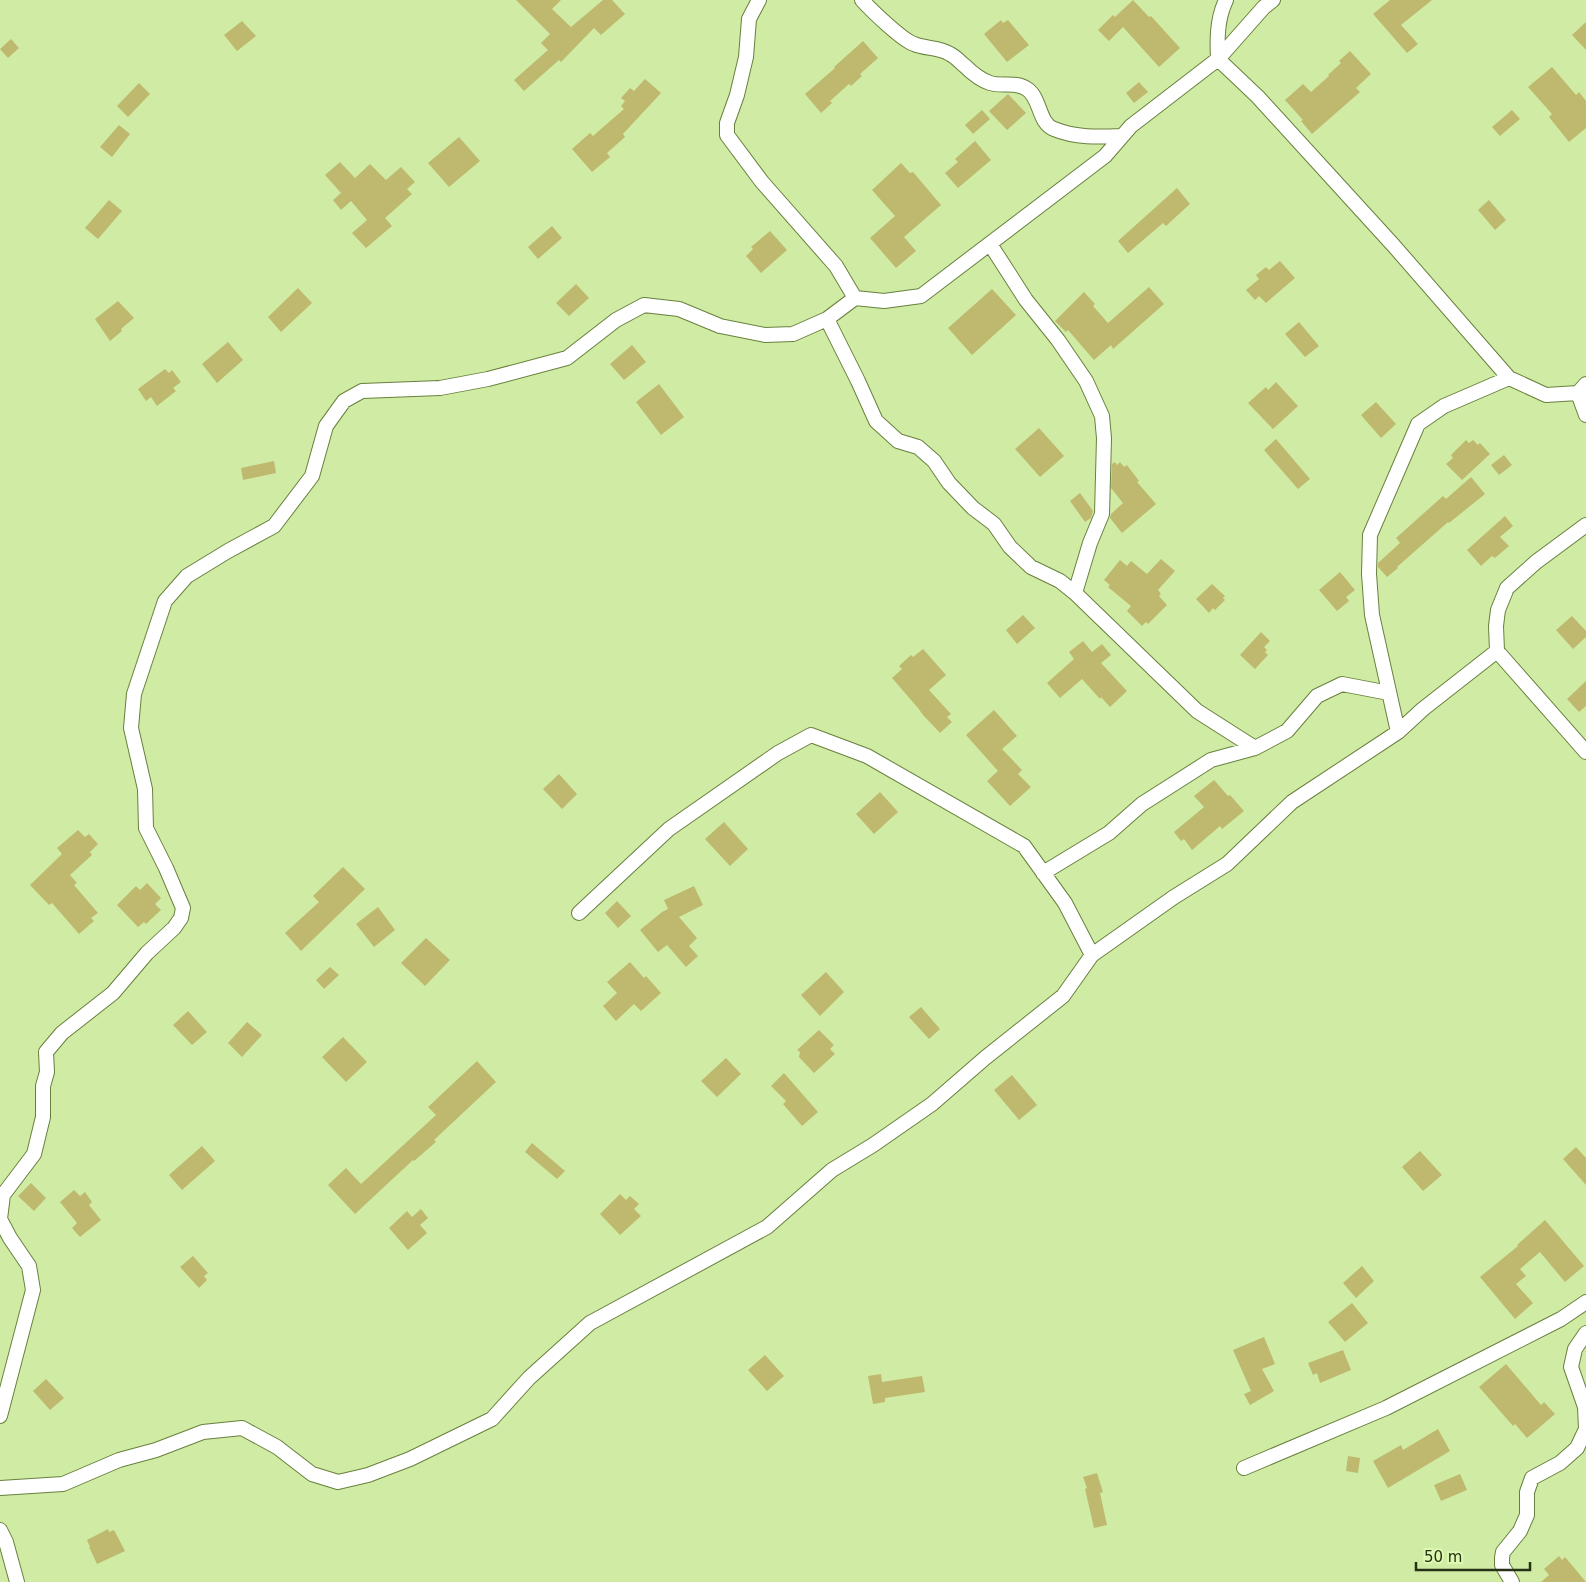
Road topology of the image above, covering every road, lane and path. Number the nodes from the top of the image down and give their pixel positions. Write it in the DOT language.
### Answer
graph roads {
  1 [pos="759,0"];
  2 [pos="862,0"];
  3 [pos="1226,0"];
  4 [pos="1273,0"];
  5 [pos="1218,59"];
  6 [pos="1122,136"];
  7 [pos="990,244"];
  8 [pos="855,298"];
  9 [pos="827,319"];
  10 [pos="1509,378"];
  11 [pos="1582,389"];
  12 [pos="1586,415"];
  13 [pos="1586,525"];
  14 [pos="1075,593"];
  15 [pos="1497,651"];
  16 [pos="1390,693"];
  17 [pos="1398,732"];
  18 [pos="1255,748"];
  19 [pos="1586,752"];
  20 [pos="1043,873"];
  21 [pos="579,913"];
  22 [pos="1092,956"];
  23 [pos="1586,1302"];
  24 [pos="1586,1333"];
  25 [pos="0,1416"];
  26 [pos="1244,1468"];
  27 [pos="0,1488"];
  28 [pos="0,1530"];
  29 [pos="17,1582"];
  30 [pos="1512,1582"];
  1 -- 8 [label="street"];
  2 -- 6 [label="street"];
  3 -- 5 [label="street"];
  4 -- 5 [label="street"];
  5 -- 6 [label="street"];
  5 -- 10 [label="street"];
  6 -- 7 [label="street"];
  7 -- 8 [label="street"];
  7 -- 14 [label="street"];
  8 -- 9 [label="street"];
  9 -- 14 [label="street"];
  9 -- 25 [label="street"];
  10 -- 11 [label="street"];
  10 -- 16 [label="street"];
  11 -- 12 [label="street"];
  13 -- 15 [label="street"];
  14 -- 18 [label="street"];
  15 -- 17 [label="street"];
  15 -- 19 [label="street"];
  16 -- 17 [label="street"];
  16 -- 18 [label="street"];
  17 -- 22 [label="street"];
  18 -- 20 [label="street"];
  20 -- 21 [label="street"];
  20 -- 22 [label="street"];
  22 -- 27 [label="street"];
  23 -- 26 [label="street"];
  24 -- 30 [label="street"];
  28 -- 29 [label="street"];
}
